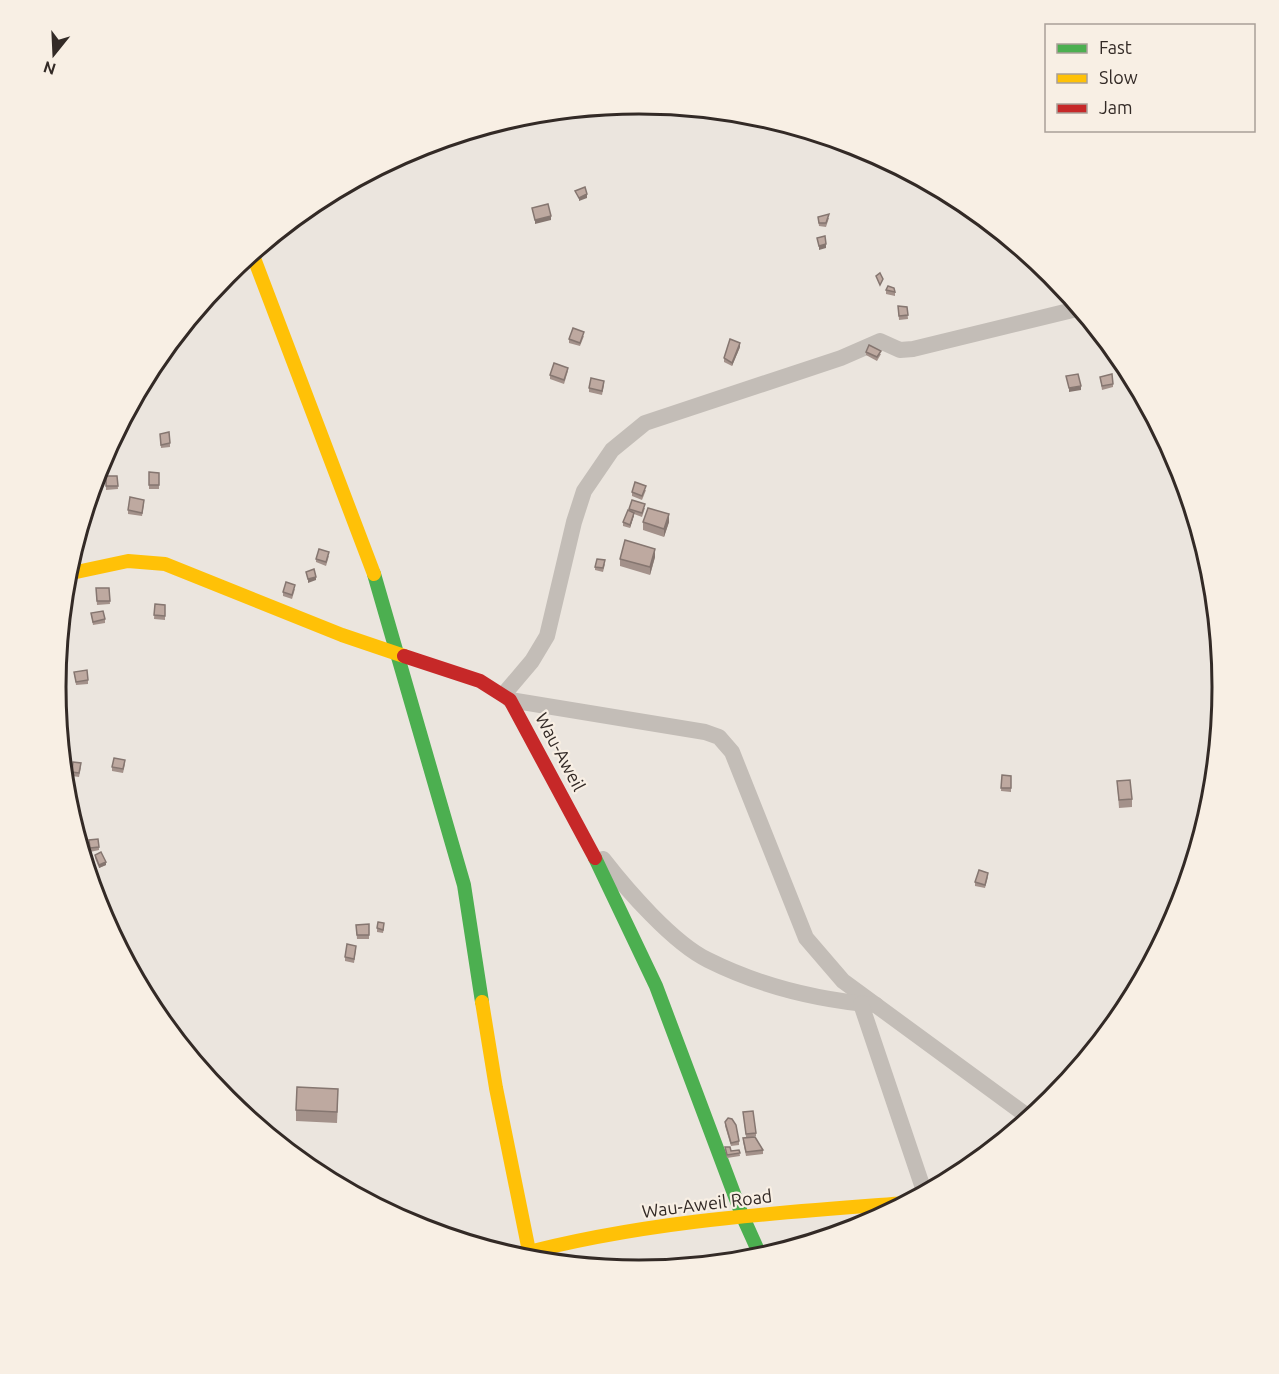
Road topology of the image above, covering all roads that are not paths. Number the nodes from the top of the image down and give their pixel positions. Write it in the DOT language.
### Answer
graph roads {
  1 [pos="255,261"];
  2 [pos="1072,310"];
  3 [pos="78,572"];
  4 [pos="396,655"];
  5 [pos="507,697"];
  6 [pos="582,832"];
  7 [pos="868,1004"];
  8 [pos="1023,1113"];
  9 [pos="923,1186"];
  10 [pos="886,1204"];
  11 [pos="742,1215"];
  12 [pos="518,1247"];
  13 [pos="757,1248"];
  14 [pos="537,1251"];
  1 -- 4 [label="street"];
  2 -- 5 [label="street"];
  3 -- 4 [label="street"];
  4 -- 5 [label="street"];
  4 -- 12 [label="street"];
  5 -- 6 [label="street, Wau-Aweil"];
  5 -- 7 [label="street"];
  6 -- 7 [label="street"];
  6 -- 11 [label="street, Wau-Aweil"];
  7 -- 8 [label="street"];
  7 -- 9 [label="street"];
  10 -- 11 [label="street, Wau-Aweil Road"];
  11 -- 13 [label="street, Wau-Aweil"];
  11 -- 14 [label="street, Wau-Aweil Road"];
}
